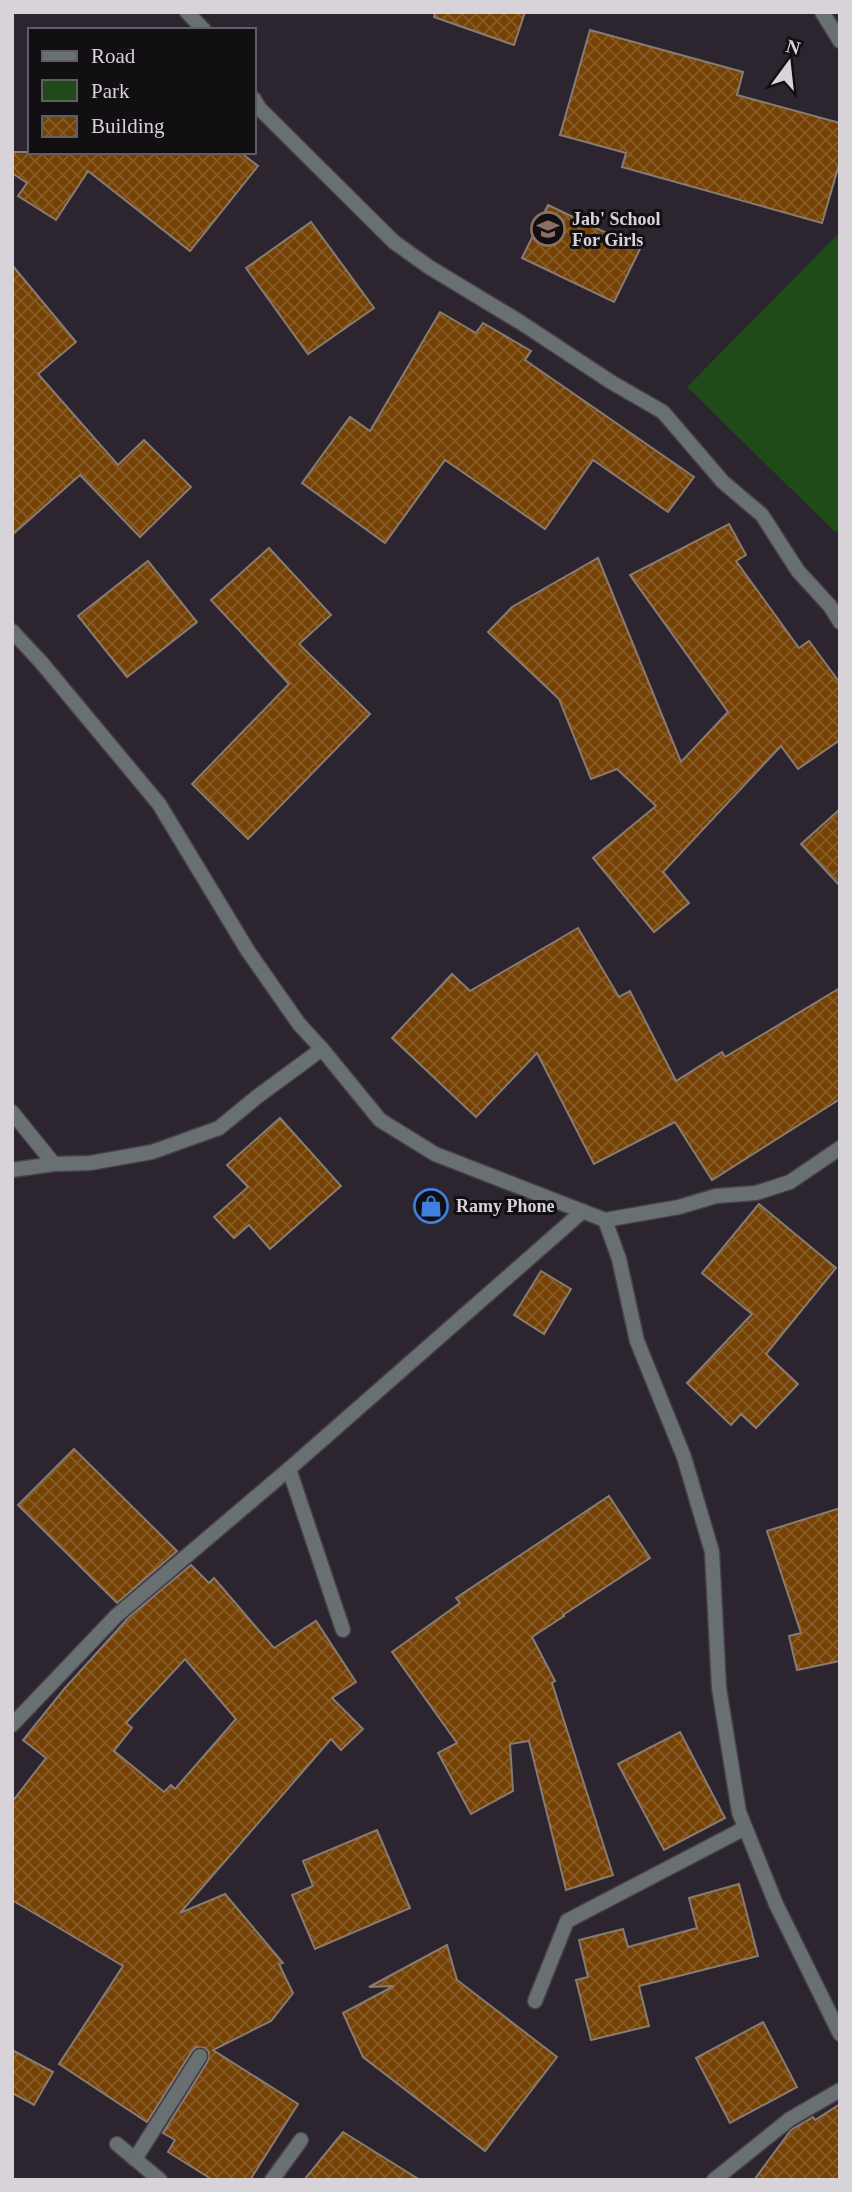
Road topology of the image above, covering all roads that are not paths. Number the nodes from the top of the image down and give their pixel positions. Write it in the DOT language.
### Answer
graph roads {
  1 [pos="187,12"];
  2 [pos="822,12"];
  3 [pos="202,28"];
  4 [pos="840,41"];
  5 [pos="256,103"];
  6 [pos="840,622"];
  7 [pos="12,631"];
  8 [pos="322,1049"];
  9 [pos="12,1112"];
  10 [pos="840,1147"];
  11 [pos="54,1164"];
  12 [pos="12,1170"];
  13 [pos="583,1211"];
  14 [pos="605,1220"];
  15 [pos="289,1469"];
  16 [pos="343,1630"];
  17 [pos="12,1724"];
  18 [pos="746,1828"];
  19 [pos="535,2001"];
  20 [pos="840,2034"];
  21 [pos="200,2056"];
  22 [pos="840,2090"];
  23 [pos="301,2140"];
  24 [pos="117,2144"];
  25 [pos="135,2159"];
  26 [pos="160,2180"];
  27 [pos="272,2180"];
  28 [pos="715,2180"];
  1 -- 3 [label="street"];
  2 -- 4 [label="street"];
  5 -- 6 [label="street"];
  7 -- 8 [label="street"];
  8 -- 11 [label="street"];
  8 -- 13 [label="street"];
  9 -- 11 [label="street"];
  10 -- 14 [label="street"];
  11 -- 12 [label="street"];
  13 -- 14 [label="street"];
  13 -- 15 [label="street"];
  14 -- 18 [label="street"];
  15 -- 16 [label="street"];
  15 -- 17 [label="street"];
  18 -- 19 [label="street"];
  18 -- 20 [label="street"];
  21 -- 25 [label="street"];
  22 -- 28 [label="street"];
  23 -- 27 [label="street"];
  24 -- 25 [label="street"];
  25 -- 26 [label="street"];
}
